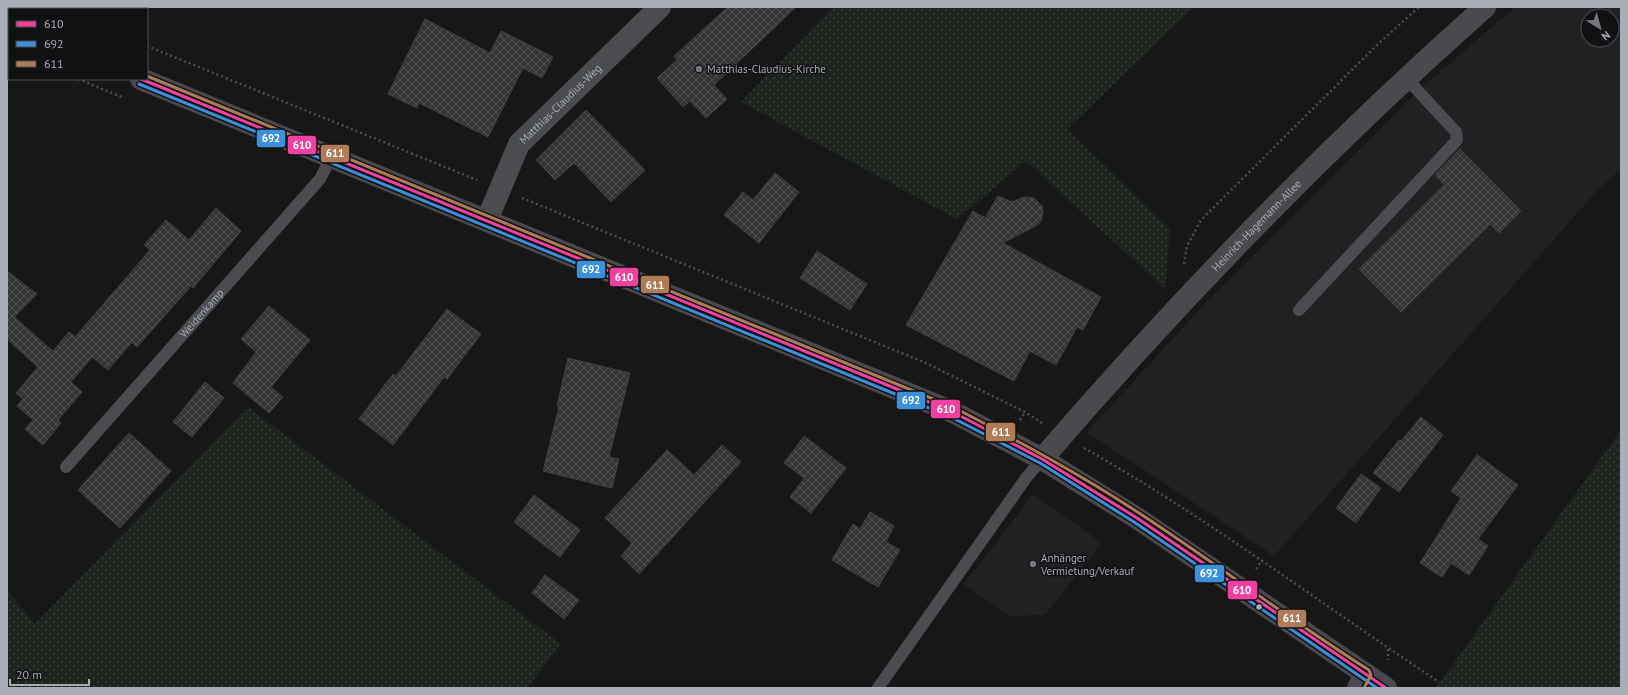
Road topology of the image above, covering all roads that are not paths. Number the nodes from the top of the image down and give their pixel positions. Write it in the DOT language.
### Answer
graph roads {
  1 [pos="660,7"];
  2 [pos="1485,7"];
  3 [pos="1406,78"];
  4 [pos="143,80"];
  5 [pos="331,157"];
  6 [pos="487,220"];
  7 [pos="1299,310"];
  8 [pos="1042,459"];
  9 [pos="66,467"];
  10 [pos="1362,681"];
  11 [pos="878,688"];
  12 [pos="1386,688"];
  1 -- 6 [label="street, Matthias-Claudius-Weg"];
  2 -- 3 [label="street, Heinrich-Hagemann-Allee"];
  3 -- 7 [label="lane"];
  3 -- 8 [label="street, Heinrich-Hagemann-Allee"];
  4 -- 5 [label="street"];
  5 -- 6 [label="street"];
  5 -- 9 [label="lane, Weidenkamp"];
  6 -- 8 [label="street"];
  8 -- 10 [label="street"];
  8 -- 11 [label="lane"];
  10 -- 12 [label="street"];
}
